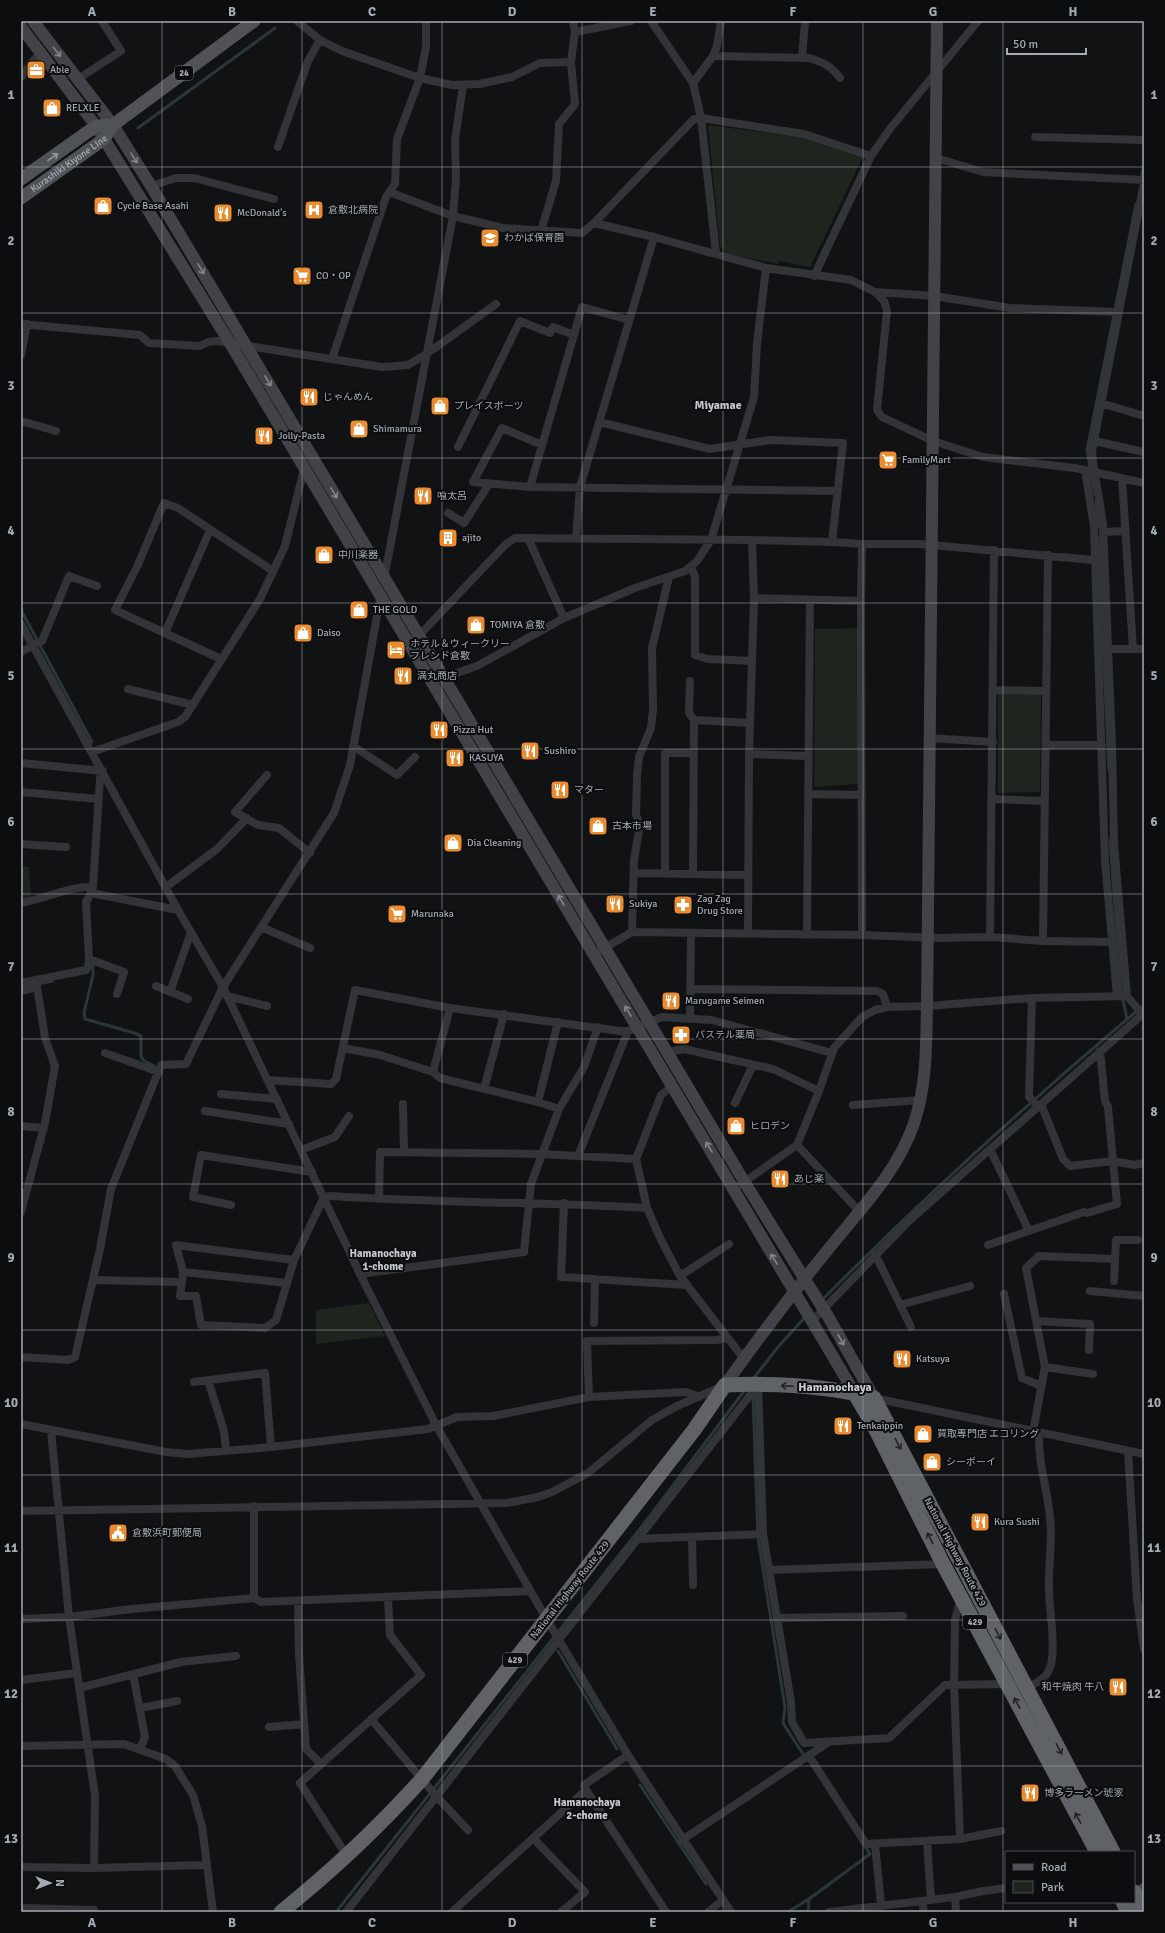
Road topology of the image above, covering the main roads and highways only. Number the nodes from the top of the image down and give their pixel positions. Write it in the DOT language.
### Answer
graph roads {
  1 [pos="254,21"];
  2 [pos="113,125"];
  3 [pos="21,179"];
  4 [pos="21,198"];
  5 [pos="854,1392"];
  6 [pos="1096,1851"];
  7 [pos="1112,1851"];
  8 [pos="1135,1902"];
  9 [pos="1144,1910"];
  10 [pos="281,1912"];
  1 -- 2 [label="main road, Kurashiki Kiyone Line / 24"];
  3 -- 2 [label="main road, Kurashiki Kiyone Line, one-way"];
  2 -- 4 [label="main road, Kurashiki Kiyone Line / 24"];
  6 -- 5 [label="highway, National Highway Route 429 / 429, one-way"];
  5 -- 7 [label="highway, National Highway Route 429 / 429, one-way"];
  5 -- 10 [label="highway, National Highway Route 429 / 429, one-way"];
  8 -- 9 [label="highway"];
}
